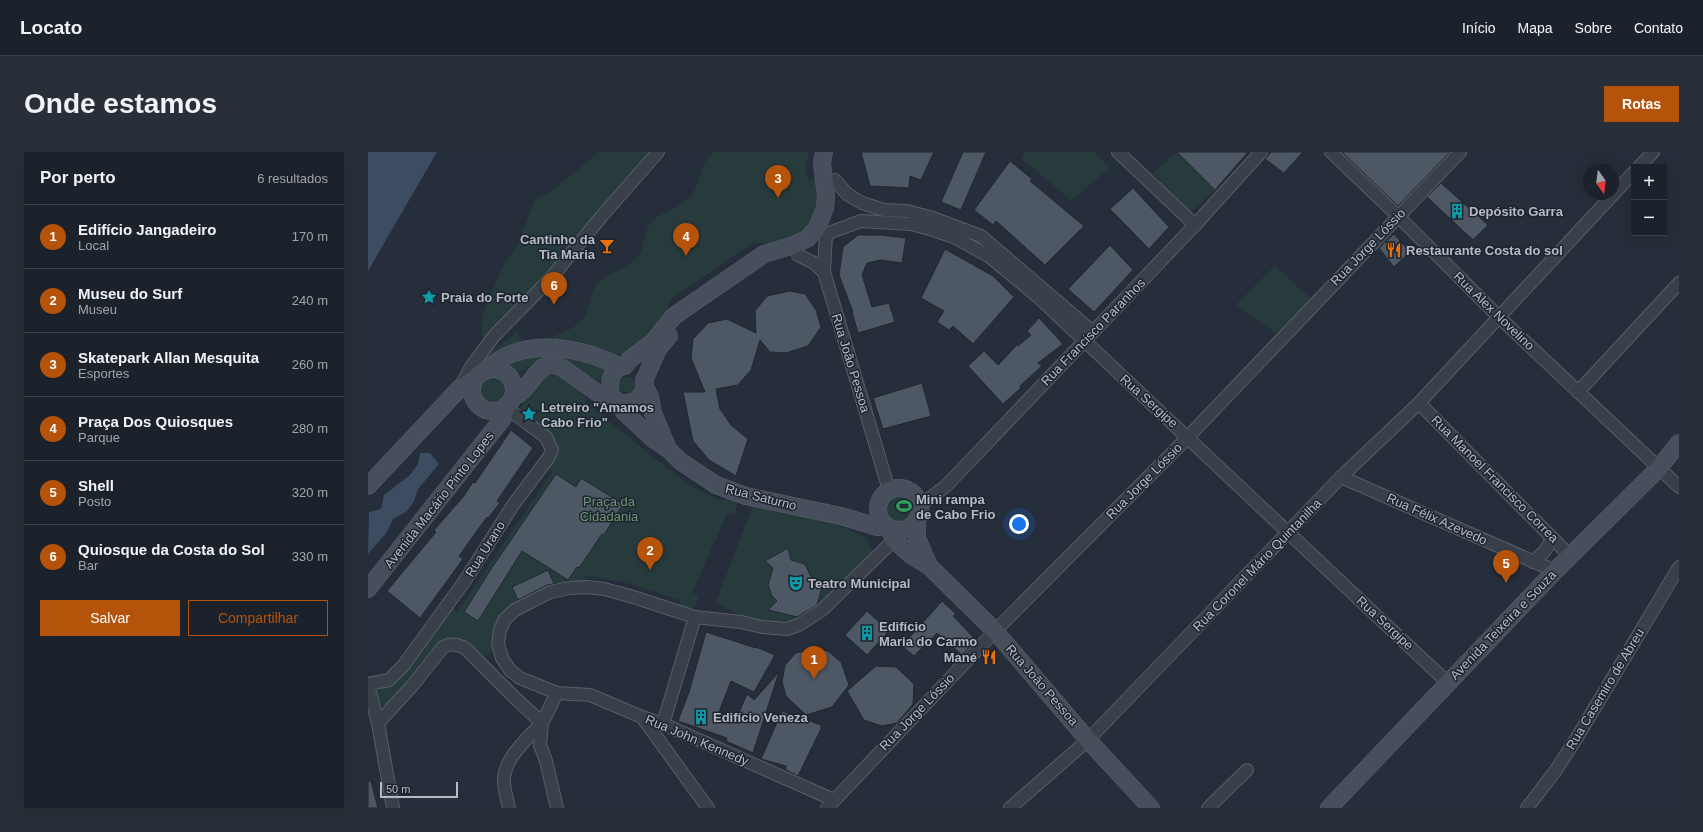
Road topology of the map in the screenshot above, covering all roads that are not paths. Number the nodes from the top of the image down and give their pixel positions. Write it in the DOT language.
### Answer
graph roads {
  1 [pos="658,152"];
  2 [pos="824,152"];
  3 [pos="836,152"];
  4 [pos="1118,152"];
  5 [pos="1261,152"];
  6 [pos="1331,152"];
  7 [pos="1460,152"];
  8 [pos="1653,152"];
  9 [pos="1642,164"];
  10 [pos="1631,175"];
  11 [pos="835,180"];
  12 [pos="1398,216"];
  13 [pos="1194,225"];
  14 [pos="826,234"];
  15 [pos="981,236"];
  16 [pos="974,249"];
  17 [pos="798,255"];
  18 [pos="824,272"];
  19 [pos="1679,283"];
  20 [pos="1500,318"];
  21 [pos="1093,332"];
  22 [pos="1083,341"];
  23 [pos="623,367"];
  24 [pos="480,375"];
  25 [pos="644,384"];
  26 [pos="460,388"];
  27 [pos="1578,392"];
  28 [pos="615,400"];
  29 [pos="509,402"];
  30 [pos="1419,402"];
  31 [pos="1188,437"];
  32 [pos="1679,443"];
  33 [pos="668,449"];
  34 [pos="1658,468"];
  35 [pos="1341,477"];
  36 [pos="368,486"];
  37 [pos="1679,488"];
  38 [pos="885,494"];
  39 [pos="918,512"];
  40 [pos="841,516"];
  41 [pos="890,531"];
  42 [pos="1288,532"];
  43 [pos="1552,538"];
  44 [pos="1570,556"];
  45 [pos="1533,562"];
  46 [pos="929,566"];
  47 [pos="1679,567"];
  48 [pos="1555,571"];
  49 [pos="368,589"];
  50 [pos="695,617"];
  51 [pos="995,631"];
  52 [pos="1448,683"];
  53 [pos="368,684"];
  54 [pos="557,693"];
  55 [pos="642,717"];
  56 [pos="378,723"];
  57 [pos="542,723"];
  58 [pos="663,724"];
  59 [pos="1088,740"];
  60 [pos="1247,770"];
  61 [pos="830,804"];
  62 [pos="393,808"];
  63 [pos="509,808"];
  64 [pos="557,808"];
  65 [pos="708,808"];
  66 [pos="1010,808"];
  67 [pos="1151,808"];
  68 [pos="1208,808"];
  69 [pos="1329,808"];
  70 [pos="1527,808"];
  1 -- 26 [label="street"];
  2 -- 23 [label="main road"];
  3 -- 11 [label="main road"];
  4 -- 13 [label="street"];
  5 -- 13 [label="street, Rua Francisco Paranhos"];
  6 -- 12 [label="street, Rua Alex Novelino"];
  7 -- 12 [label="street, Rua Jorge Lóssio"];
  8 -- 9 [label="street"];
  10 -- 20 [label="street, Rua Coronel Mário Quintanilha"];
  11 -- 14 [label="main road"];
  11 -- 15 [label="street"];
  12 -- 20 [label="street, Rua Alex Novelino"];
  12 -- 31 [label="street, Rua Jorge Lóssio"];
  13 -- 21 [label="street, Rua Francisco Paranhos"];
  14 -- 16 [label="street, Rua Sergipe"];
  14 -- 17 [label="main road"];
  14 -- 18 [label="street, Rua João Pessoa"];
  15 -- 16 [label="street"];
  15 -- 21 [label="street"];
  16 -- 22 [label="street, Rua Sergipe"];
  17 -- 18 [label="street"];
  17 -- 25 [label="main road"];
  18 -- 38 [label="street, Rua João Pessoa"];
  19 -- 27 [label="street"];
  20 -- 27 [label="street, Rua Alex Novelino"];
  20 -- 30 [label="street, Rua Coronel Mário Quintanilha"];
  21 -- 22 [label="street, Rua Francisco Paranhos"];
  22 -- 31 [label="street, Rua Sergipe"];
  22 -- 39 [label="street, Rua Francisco Paranhos"];
  23 -- 24 [label="main road"];
  23 -- 25 [label="main road"];
  23 -- 28 [label="main road"];
  24 -- 26 [label="main road"];
  24 -- 29 [label="main road"];
  24 -- 29 [label="main road"];
  25 -- 28 [label="main road"];
  25 -- 33 [label="main road, Rua Saturno"];
  26 -- 36 [label="main road"];
  27 -- 34 [label="street, Rua Alex Novelino"];
  28 -- 29 [label="main road, Avenida Macário Pinto Lopes"];
  28 -- 33 [label="main road, Rua Saturno"];
  29 -- 49 [label="main road, Avenida Macário Pinto Lopes"];
  29 -- 53 [label="street, Rua Urano"];
  30 -- 35 [label="street, Rua Coronel Mário Quintanilha"];
  30 -- 43 [label="street, Rua Manoel Francisco Correa"];
  31 -- 42 [label="street, Rua Sergipe"];
  31 -- 51 [label="street, Rua Jorge Lóssio"];
  32 -- 34 [label="main road, Avenida Teixeira e Souza"];
  33 -- 40 [label="main road, Rua Saturno"];
  34 -- 37 [label="street, Rua Alex Novelino"];
  34 -- 44 [label="main road, Avenida Teixeira e Souza"];
  35 -- 42 [label="street, Rua Coronel Mário Quintanilha"];
  35 -- 45 [label="street, Rua Félix Azevedo"];
  38 -- 39 [label="main road"];
  38 -- 40 [label="main road, Rua Saturno"];
  38 -- 41 [label="main road"];
  39 -- 41 [label="main road"];
  39 -- 46 [label="main road, Rua João Pessoa"];
  40 -- 41 [label="main road, Rua Saturno"];
  41 -- 46 [label="main road, Rua João Pessoa"];
  41 -- 50 [label="street"];
  42 -- 52 [label="street, Rua Sergipe"];
  42 -- 59 [label="street, Rua Coronel Mário Quintanilha"];
  43 -- 44 [label="street, Rua Manoel Francisco Correa"];
  43 -- 45 [label="street"];
  44 -- 48 [label="main road, Avenida Teixeira e Souza"];
  45 -- 48 [label="street, Rua Félix Azevedo"];
  46 -- 51 [label="main road, Rua João Pessoa"];
  47 -- 70 [label="street, Rua Casemiro de Abreu"];
  48 -- 52 [label="main road, Avenida Teixeira e Souza"];
  50 -- 54 [label="street"];
  50 -- 58 [label="street"];
  51 -- 59 [label="main road, Rua João Pessoa"];
  51 -- 61 [label="street, Rua Jorge Lóssio"];
  52 -- 69 [label="main road, Avenida Teixeira e Souza"];
  53 -- 56 [label="street"];
  54 -- 55 [label="street, Rua John Kennedy"];
  54 -- 57 [label="street"];
  55 -- 58 [label="street, Rua John Kennedy"];
  55 -- 65 [label="street"];
  56 -- 57 [label="street"];
  56 -- 62 [label="street"];
  57 -- 63 [label="street"];
  57 -- 64 [label="street"];
  58 -- 61 [label="street, Rua John Kennedy"];
  59 -- 66 [label="street, Rua Coronel Mário Quintanilha"];
  59 -- 67 [label="main road, Rua João Pessoa"];
  60 -- 68 [label="street"];
}
